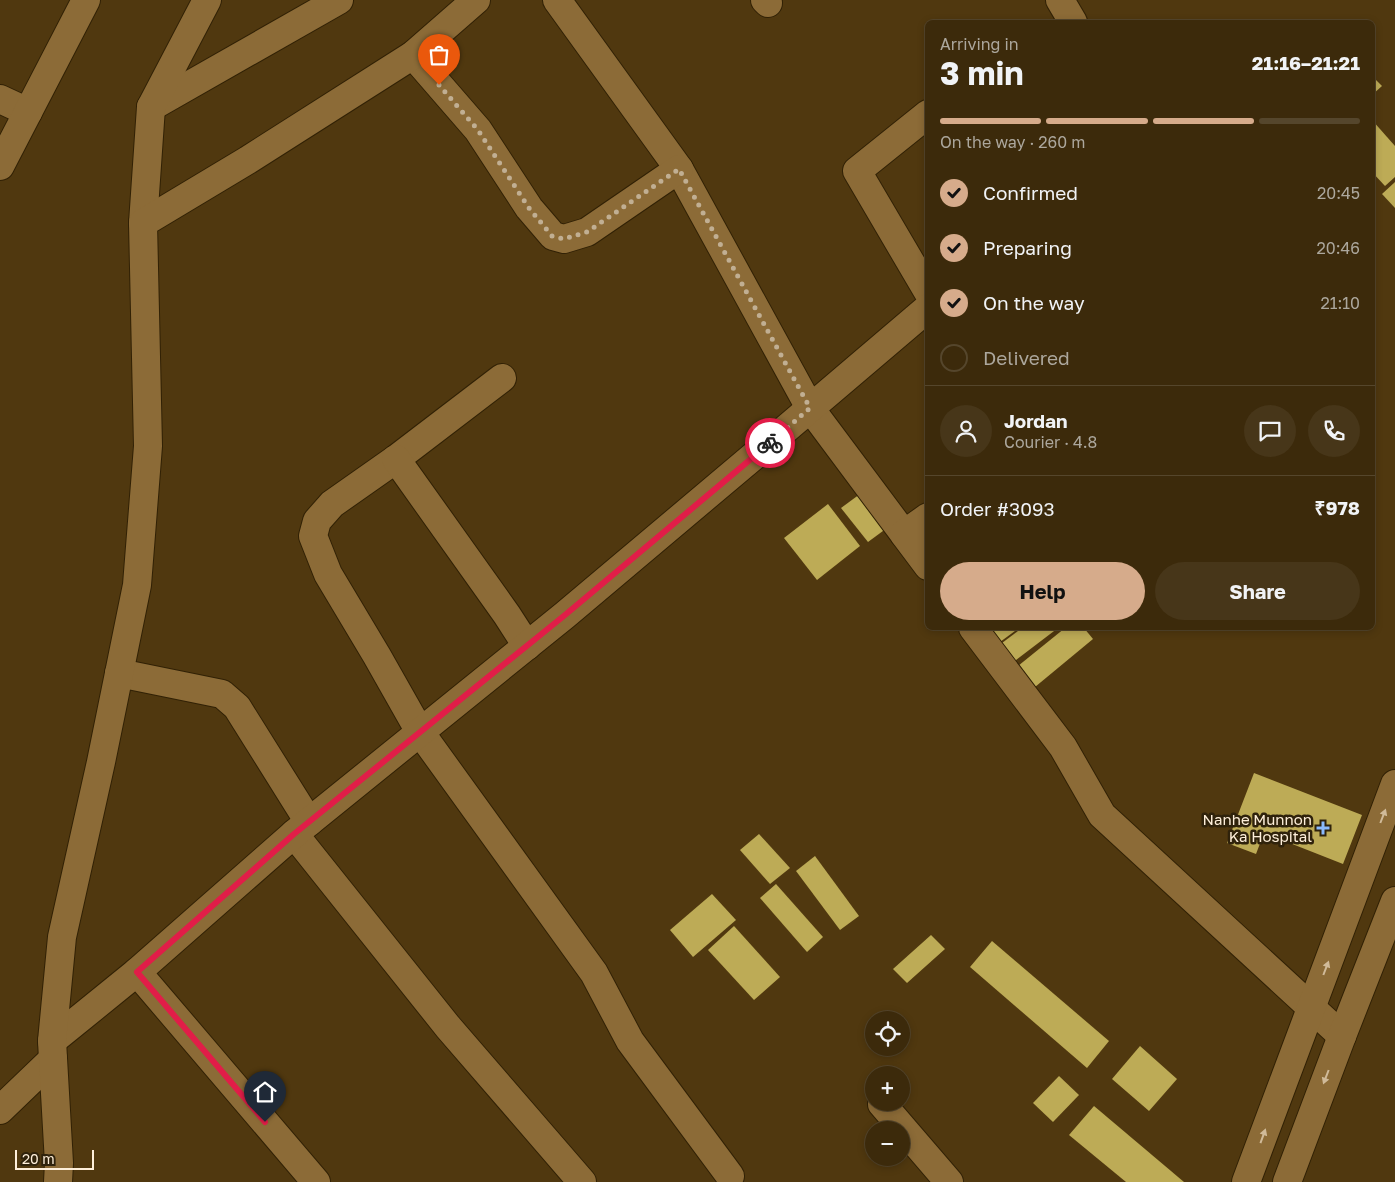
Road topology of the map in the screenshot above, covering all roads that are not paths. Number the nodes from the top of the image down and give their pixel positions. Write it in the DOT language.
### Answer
graph roads {
  1 [pos="86,0"];
  2 [pos="207,0"];
  3 [pos="339,0"];
  4 [pos="476,0"];
  5 [pos="556,0"];
  6 [pos="413,55"];
  7 [pos="0,99"];
  8 [pos="151,107"];
  9 [pos="28,112"];
  10 [pos="925,116"];
  11 [pos="0,166"];
  12 [pos="679,169"];
  13 [pos="143,223"];
  14 [pos="925,287"];
  15 [pos="925,311"];
  16 [pos="502,378"];
  17 [pos="810,408"];
  18 [pos="396,459"];
  19 [pos="925,520"];
  20 [pos="904,534"];
  21 [pos="925,562"];
  22 [pos="975,630"];
  23 [pos="527,646"];
  24 [pos="119,673"];
  25 [pos="420,732"];
  26 [pos="1395,784"];
  27 [pos="301,828"];
  28 [pos="1395,901"];
  29 [pos="137,972"];
  30 [pos="1311,1007"];
  31 [pos="1342,1036"];
  32 [pos="53,1050"];
  33 [pos="0,1110"];
  34 [pos="888,1111"];
  35 [pos="58,1172"];
  36 [pos="730,1176"];
  37 [pos="77,1182"];
  38 [pos="316,1182"];
  39 [pos="582,1182"];
  40 [pos="949,1182"];
  41 [pos="1246,1182"];
  42 [pos="1287,1182"];
  1 -- 9 [label="street"];
  2 -- 8 [label="street"];
  3 -- 8 [label="street"];
  4 -- 6 [label="street"];
  5 -- 12 [label="street"];
  6 -- 12 [label="street"];
  6 -- 13 [label="street"];
  7 -- 9 [label="street"];
  8 -- 13 [label="street"];
  9 -- 11 [label="street"];
  10 -- 14 [label="street"];
  12 -- 17 [label="street"];
  13 -- 24 [label="street"];
  15 -- 17 [label="street"];
  16 -- 18 [label="street"];
  17 -- 20 [label="street"];
  17 -- 23 [label="street"];
  18 -- 23 [label="street"];
  18 -- 25 [label="street"];
  19 -- 20 [label="street"];
  20 -- 21 [label="street"];
  22 -- 30 [label="street"];
  23 -- 25 [label="street"];
  24 -- 27 [label="street"];
  24 -- 32 [label="street"];
  25 -- 27 [label="street"];
  25 -- 36 [label="street"];
  30 -- 26 [label="street, one-way"];
  27 -- 29 [label="street"];
  27 -- 39 [label="street"];
  28 -- 31 [label="street"];
  29 -- 32 [label="street"];
  29 -- 38 [label="street"];
  30 -- 31 [label="street"];
  41 -- 30 [label="street, one-way"];
  31 -- 42 [label="street, one-way"];
  32 -- 33 [label="street"];
  32 -- 35 [label="street"];
  34 -- 40 [label="street"];
  35 -- 37 [label="street"];
}
